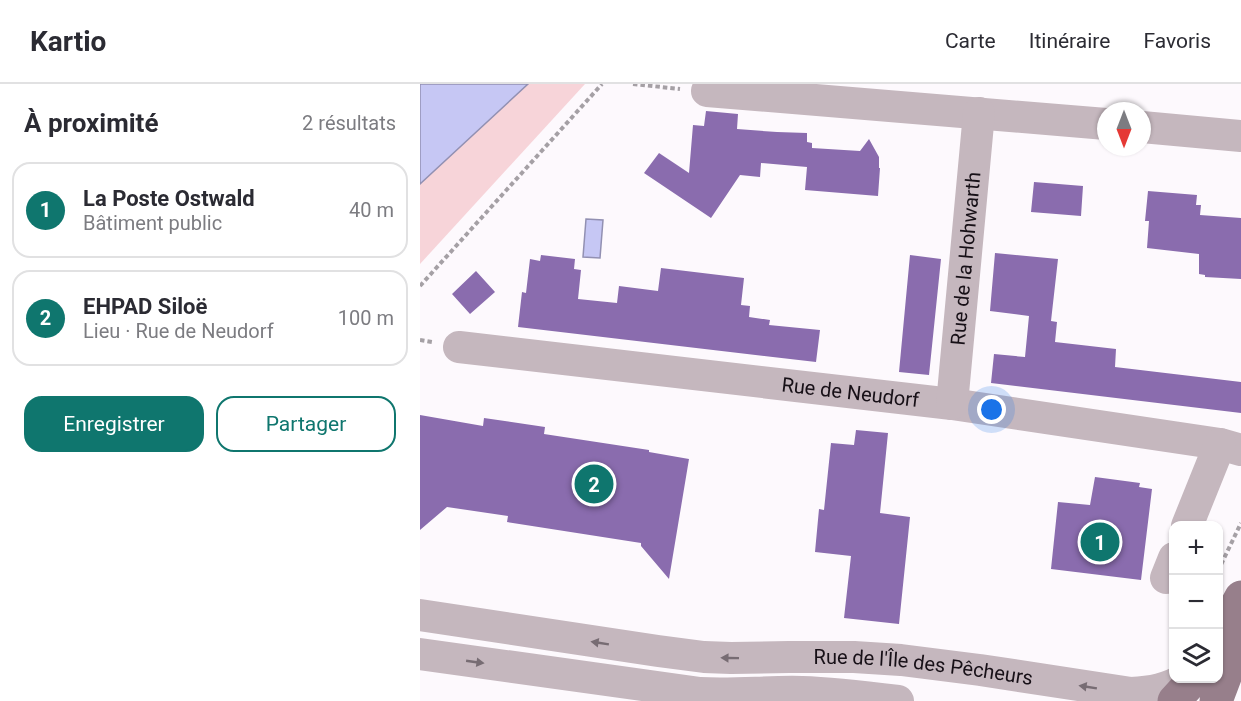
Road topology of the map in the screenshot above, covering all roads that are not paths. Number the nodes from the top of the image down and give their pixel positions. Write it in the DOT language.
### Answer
graph roads {
  1 [pos="707,92"];
  2 [pos="979,113"];
  3 [pos="1097,123"];
  4 [pos="1151,128"];
  5 [pos="1241,136"];
  6 [pos="459,347"];
  7 [pos="952,404"];
  8 [pos="1231,447"];
  9 [pos="1189,521"];
  10 [pos="1241,597"];
  11 [pos="420,615"];
  12 [pos="1223,630"];
  13 [pos="1241,635"];
  14 [pos="658,651"];
  15 [pos="420,654"];
  16 [pos="1176,683"];
  17 [pos="1218,684"];
  18 [pos="653,687"];
  19 [pos="1140,697"];
  20 [pos="898,701"];
  21 [pos="1174,701"];
  1 -- 2 [label="street"];
  2 -- 3 [label="street"];
  2 -- 7 [label="street, Rue de la Hohwarth"];
  4 -- 5 [label="street"];
  6 -- 7 [label="street, Rue de Neudorf"];
  7 -- 8 [label="street, Rue de Neudorf"];
  8 -- 9 [label="street"];
  10 -- 12 [label="main road"];
  14 -- 11 [label="street, Rue de l'Île des Pêcheurs, one-way"];
  13 -- 17 [label="main road"];
  14 -- 18 [label="street"];
  19 -- 14 [label="street, Rue de l'Île des Pêcheurs, one-way"];
  15 -- 18 [label="street, Rue de l'Île des Pêcheurs, one-way"];
  16 -- 19 [label="street, Rue de l'Île des Pêcheurs"];
  17 -- 21 [label="main road"];
  18 -- 20 [label="street, Rue de l'Île des Pêcheurs"];
}
